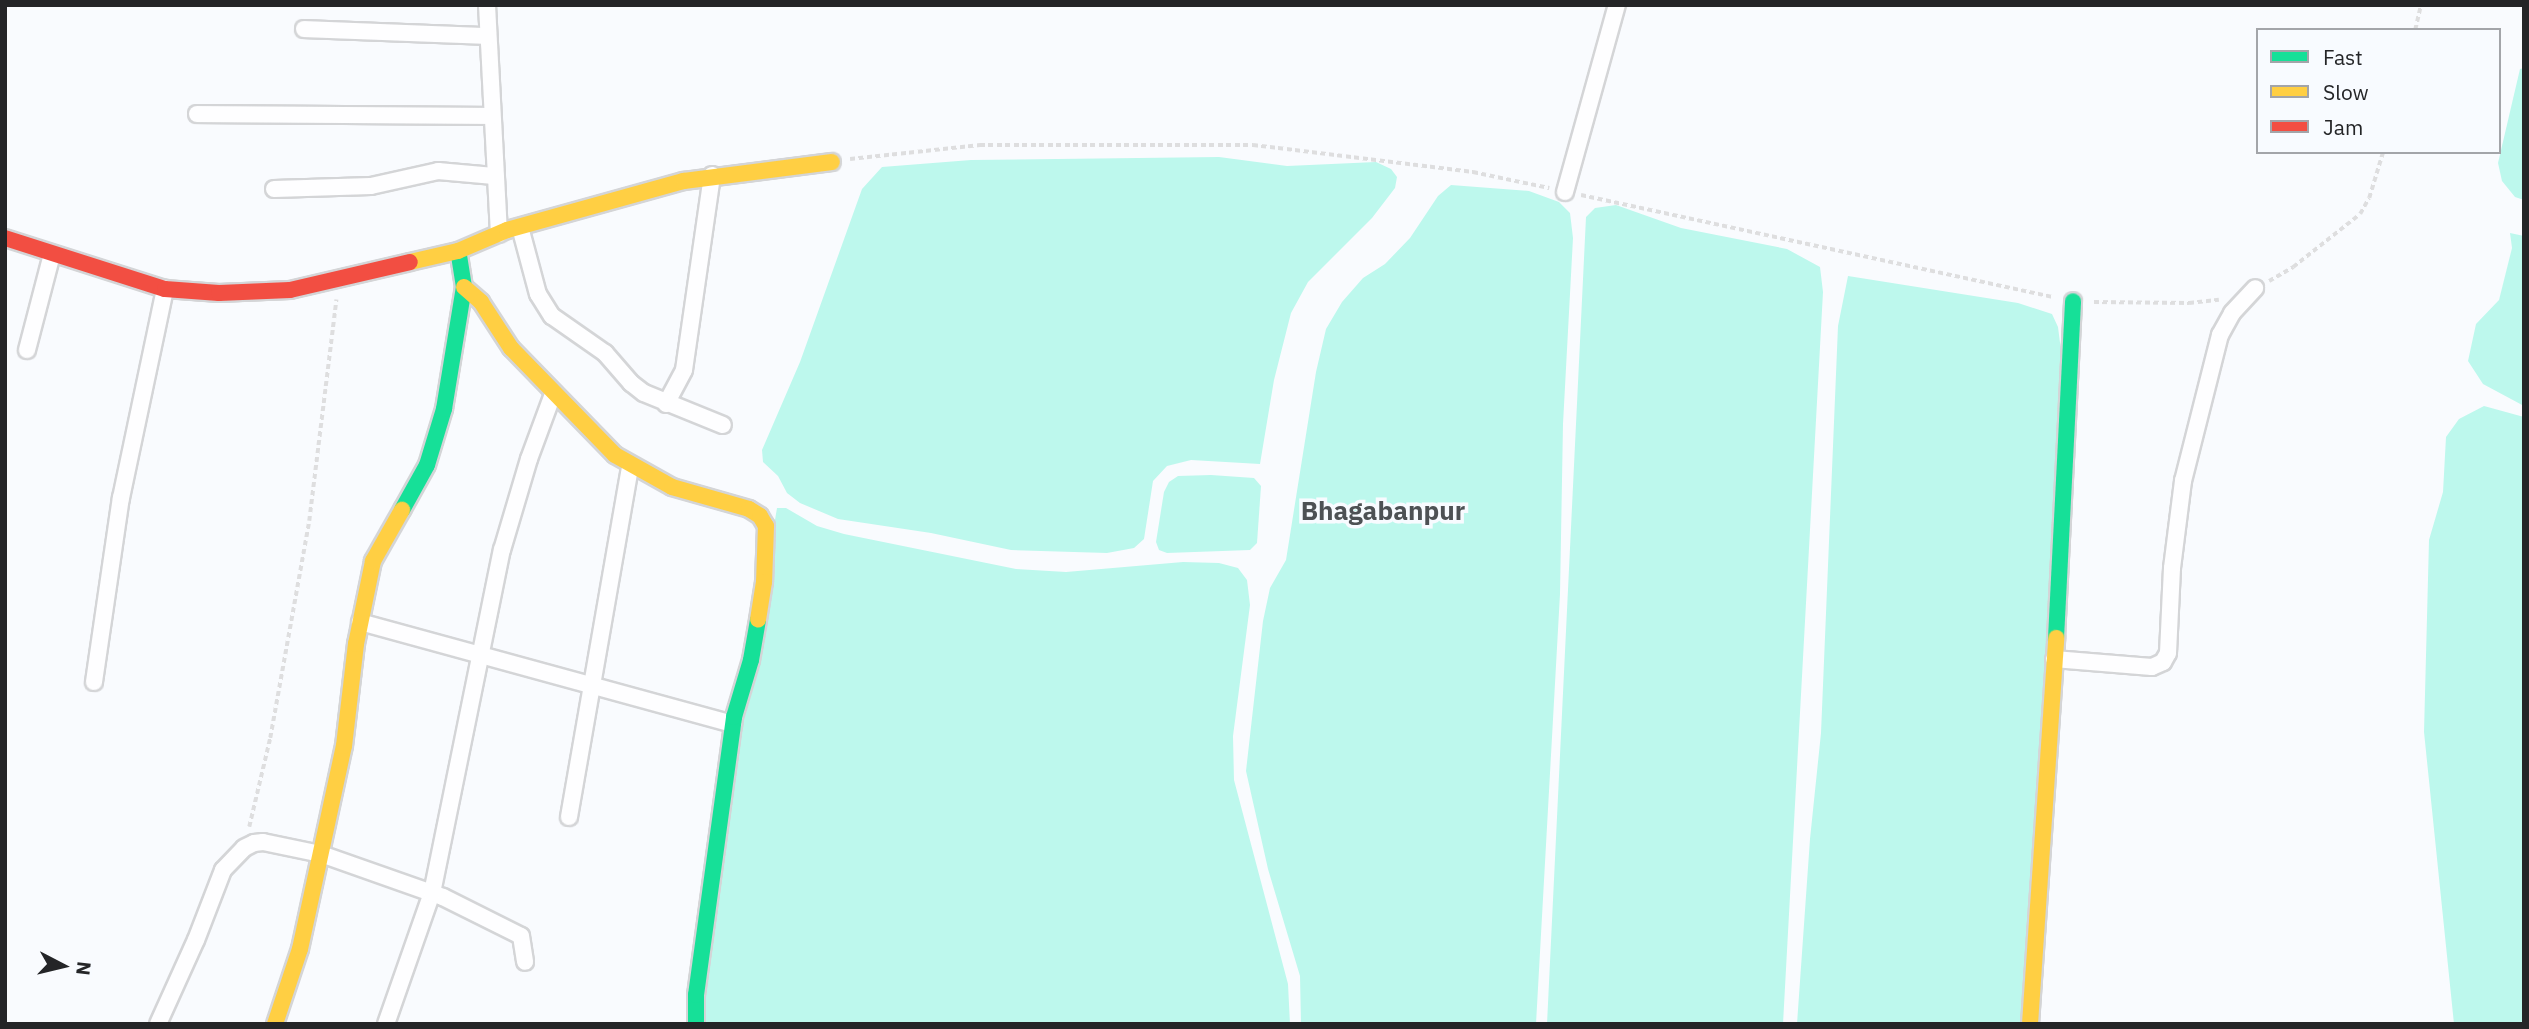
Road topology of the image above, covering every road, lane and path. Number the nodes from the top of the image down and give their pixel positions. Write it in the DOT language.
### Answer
graph roads {
  1 [pos="487,5"];
  2 [pos="1617,5"];
  3 [pos="2421,5"];
  4 [pos="2415,28"];
  5 [pos="304,29"];
  6 [pos="488,36"];
  7 [pos="197,114"];
  8 [pos="491,116"];
  9 [pos="2382,154"];
  10 [pos="832,162"];
  11 [pos="712,175"];
  12 [pos="494,176"];
  13 [pos="274,189"];
  14 [pos="1565,191"];
  15 [pos="520,227"];
  16 [pos="499,234"];
  17 [pos="5,238"];
  18 [pos="458,251"];
  19 [pos="52,254"];
  20 [pos="464,287"];
  21 [pos="2255,288"];
  22 [pos="165,289"];
  23 [pos="336,297"];
  24 [pos="2225,298"];
  25 [pos="2073,301"];
  26 [pos="27,350"];
  27 [pos="553,394"];
  28 [pos="666,404"];
  29 [pos="723,425"];
  30 [pos="630,466"];
  31 [pos="360,622"];
  32 [pos="481,655"];
  33 [pos="2054,659"];
  34 [pos="94,682"];
  35 [pos="592,685"];
  36 [pos="733,724"];
  37 [pos="569,817"];
  38 [pos="244,848"];
  39 [pos="321,854"];
  40 [pos="432,893"];
  41 [pos="525,962"];
  42 [pos="158,1024"];
  43 [pos="275,1024"];
  44 [pos="386,1024"];
  45 [pos="696,1024"];
  46 [pos="2030,1024"];
  1 -- 6 [label="street"];
  2 -- 14 [label="street"];
  3 -- 4 [label="path"];
  5 -- 6 [label="street"];
  6 -- 8 [label="street"];
  7 -- 8 [label="street"];
  8 -- 12 [label="street"];
  9 -- 21 [label="path"];
  10 -- 11 [label="street"];
  10 -- 14 [label="path"];
  11 -- 15 [label="street"];
  11 -- 28 [label="street"];
  12 -- 13 [label="street"];
  12 -- 16 [label="street"];
  14 -- 25 [label="path"];
  15 -- 16 [label="street"];
  15 -- 28 [label="street"];
  16 -- 18 [label="street"];
  17 -- 19 [label="street"];
  18 -- 20 [label="street"];
  18 -- 22 [label="street"];
  19 -- 22 [label="street"];
  19 -- 26 [label="street"];
  20 -- 27 [label="street"];
  20 -- 31 [label="street"];
  21 -- 33 [label="street"];
  22 -- 34 [label="street"];
  23 -- 38 [label="path"];
  24 -- 25 [label="path"];
  25 -- 33 [label="street"];
  27 -- 30 [label="street"];
  27 -- 32 [label="street"];
  28 -- 29 [label="street"];
  30 -- 35 [label="street"];
  30 -- 36 [label="street"];
  31 -- 32 [label="street"];
  31 -- 39 [label="street"];
  32 -- 35 [label="street"];
  32 -- 40 [label="street"];
  33 -- 46 [label="street"];
  35 -- 36 [label="street"];
  35 -- 37 [label="street"];
  36 -- 45 [label="street"];
  38 -- 39 [label="street"];
  38 -- 42 [label="street"];
  39 -- 40 [label="street"];
  39 -- 43 [label="street"];
  40 -- 41 [label="street"];
  40 -- 44 [label="street"];
}
